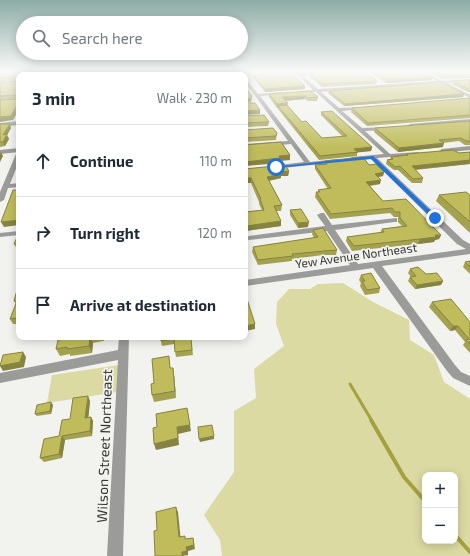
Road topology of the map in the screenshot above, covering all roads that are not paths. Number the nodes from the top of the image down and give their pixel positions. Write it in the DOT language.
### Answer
graph roads {
  1 [pos="258,97"];
  2 [pos="324,97"];
  3 [pos="470,98"];
  4 [pos="463,100"];
  5 [pos="368,108"];
  6 [pos="338,110"];
  7 [pos="272,115"];
  8 [pos="266,116"];
  9 [pos="470,120"];
  10 [pos="16,124"];
  11 [pos="0,125"];
  12 [pos="406,126"];
  13 [pos="390,127"];
  14 [pos="275,128"];
  15 [pos="282,128"];
  16 [pos="361,130"];
  17 [pos="292,142"];
  18 [pos="248,146"];
  19 [pos="470,148"];
  20 [pos="16,150"];
  21 [pos="435,151"];
  22 [pos="0,152"];
  23 [pos="420,153"];
  24 [pos="389,156"];
  25 [pos="372,157"];
  26 [pos="16,161"];
  27 [pos="308,163"];
  28 [pos="268,167"];
  29 [pos="16,185"];
  30 [pos="6,186"];
  31 [pos="0,200"];
  32 [pos="321,215"];
  33 [pos="394,220"];
  34 [pos="330,228"];
  35 [pos="16,233"];
  36 [pos="0,235"];
  37 [pos="249,238"];
  38 [pos="470,248"];
  39 [pos="470,251"];
  40 [pos="376,265"];
  41 [pos="356,268"];
  42 [pos="248,283"];
  43 [pos="124,340"];
  44 [pos="123,354"];
  45 [pos="0,378"];
  46 [pos="470,381"];
  47 [pos="115,556"];
  1 -- 7 [label="street"];
  2 -- 6 [label="street"];
  3 -- 4 [label="street"];
  5 -- 6 [label="street"];
  6 -- 16 [label="street"];
  7 -- 8 [label="street"];
  7 -- 15 [label="street"];
  9 -- 12 [label="street"];
  10 -- 11 [label="street"];
  13 -- 16 [label="street"];
  14 -- 15 [label="street"];
  15 -- 17 [label="street"];
  16 -- 24 [label="street"];
  17 -- 18 [label="street"];
  17 -- 27 [label="street"];
  19 -- 21 [label="street"];
  20 -- 22 [label="street"];
  23 -- 24 [label="street"];
  24 -- 25 [label="street"];
  25 -- 27 [label="street"];
  25 -- 38 [label="street"];
  26 -- 30 [label="street"];
  27 -- 28 [label="street"];
  29 -- 30 [label="street"];
  30 -- 31 [label="street"];
  32 -- 34 [label="street"];
  33 -- 34 [label="street"];
  34 -- 37 [label="street"];
  34 -- 41 [label="street"];
  35 -- 36 [label="street"];
  39 -- 40 [label="street, Yew Avenue Northeast"];
  40 -- 41 [label="street, Yew Avenue Northeast"];
  40 -- 46 [label="street"];
  41 -- 42 [label="street, Yew Avenue Northeast"];
  43 -- 44 [label="street, Wilson Street Northeast"];
  44 -- 45 [label="street"];
  44 -- 47 [label="street, Wilson Street Northeast"];
}
